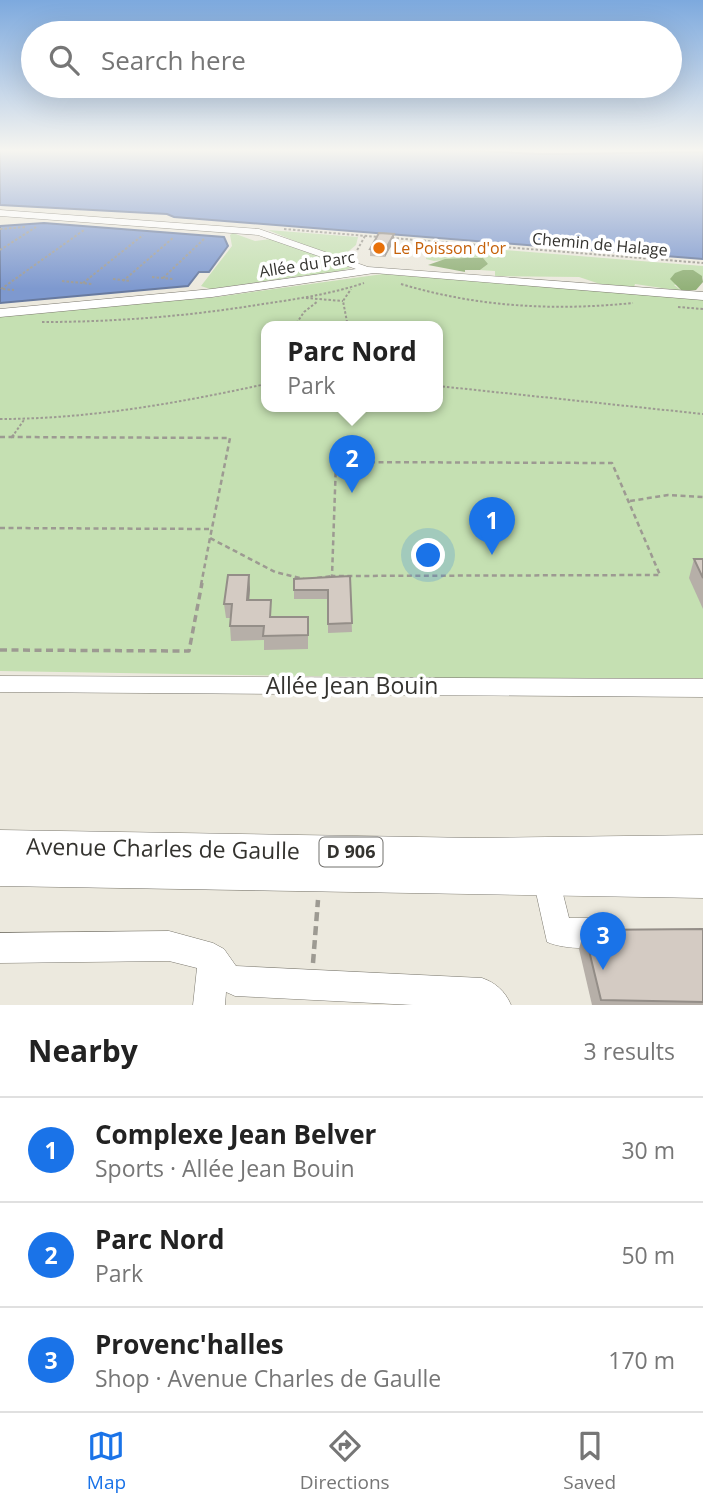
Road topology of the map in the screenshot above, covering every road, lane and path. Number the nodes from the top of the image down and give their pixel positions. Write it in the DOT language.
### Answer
graph roads {
  1 [pos="0,213"];
  2 [pos="0,229"];
  3 [pos="87,229"];
  4 [pos="287,229"];
  5 [pos="145,233"];
  6 [pos="175,236"];
  7 [pos="379,237"];
  8 [pos="393,238"];
  9 [pos="205,239"];
  10 [pos="0,250"];
  11 [pos="703,263"];
  12 [pos="369,276"];
  13 [pos="152,277"];
  14 [pos="163,278"];
  15 [pos="113,279"];
  16 [pos="173,279"];
  17 [pos="62,281"];
  18 [pos="123,281"];
  19 [pos="131,281"];
  20 [pos="396,282"];
  21 [pos="83,283"];
  22 [pos="92,284"];
  23 [pos="353,287"];
  24 [pos="1,289"];
  25 [pos="14,290"];
  26 [pos="703,296"];
  27 [pos="303,297"];
  28 [pos="318,301"];
  29 [pos="343,301"];
  30 [pos="635,302"];
  31 [pos="676,306"];
  32 [pos="703,309"];
  33 [pos="0,313"];
  34 [pos="298,321"];
  35 [pos="347,321"];
  36 [pos="41,322"];
  37 [pos="261,385"];
  38 [pos="443,387"];
  39 [pos="703,415"];
  40 [pos="0,419"];
  41 [pos="24,420"];
  42 [pos="0,437"];
  43 [pos="12,437"];
  44 [pos="703,497"];
  45 [pos="629,501"];
  46 [pos="0,528"];
  47 [pos="212,529"];
  48 [pos="210,538"];
  49 [pos="332,576"];
  50 [pos="0,649"];
  51 [pos="0,684"];
  52 [pos="703,688"];
  53 [pos="0,846"];
  54 [pos="703,851"];
  55 [pos="0,870"];
  56 [pos="319,875"];
  57 [pos="547,878"];
  58 [pos="703,881"];
  59 [pos="637,932"];
  60 [pos="0,948"];
  61 [pos="213,960"];
  62 [pos="312,984"];
  63 [pos="209,1005"];
  64 [pos="495,1005"];
  1 -- 12 [label="street"];
  2 -- 10 [label="path"];
  3 -- 24 [label="path"];
  4 -- 7 [label="path"];
  5 -- 21 [label="path"];
  6 -- 18 [label="path"];
  8 -- 11 [label="path, Chemin de Halage"];
  9 -- 14 [label="path"];
  12 -- 23 [label="path"];
  12 -- 26 [label="street, Allée du Parc"];
  12 -- 33 [label="street, Allée du Parc"];
  13 -- 14 [label="path"];
  14 -- 16 [label="path"];
  15 -- 18 [label="path"];
  17 -- 21 [label="path"];
  18 -- 19 [label="path"];
  20 -- 30 [label="path"];
  21 -- 22 [label="path"];
  23 -- 27 [label="path"];
  23 -- 29 [label="path"];
  24 -- 25 [label="path"];
  27 -- 28 [label="path"];
  27 -- 36 [label="path"];
  28 -- 29 [label="path"];
  28 -- 34 [label="path"];
  29 -- 35 [label="path"];
  31 -- 32 [label="path"];
  37 -- 41 [label="path"];
  38 -- 39 [label="path"];
  40 -- 41 [label="path"];
  41 -- 43 [label="path"];
  42 -- 43 [label="path"];
  43 -- 47 [label="path"];
  44 -- 45 [label="path"];
  45 -- 49 [label="path"];
  45 -- 49 [label="path"];
  46 -- 47 [label="path"];
  47 -- 48 [label="path"];
  48 -- 49 [label="path"];
  48 -- 50 [label="path"];
  51 -- 52 [label="street, Allée Jean Bouin"];
  53 -- 54 [label="main road, Avenue Charles de Gaulle / D 906"];
  55 -- 56 [label="main road, Avenue Charles de Gaulle / D 906"];
  56 -- 57 [label="main road, Avenue Charles de Gaulle / D 906"];
  56 -- 62 [label="path"];
  57 -- 58 [label="main road, Avenue Charles de Gaulle / D 906"];
  57 -- 59 [label="street"];
  60 -- 61 [label="street"];
  61 -- 62 [label="street"];
  61 -- 63 [label="street"];
  62 -- 64 [label="street"];
}
